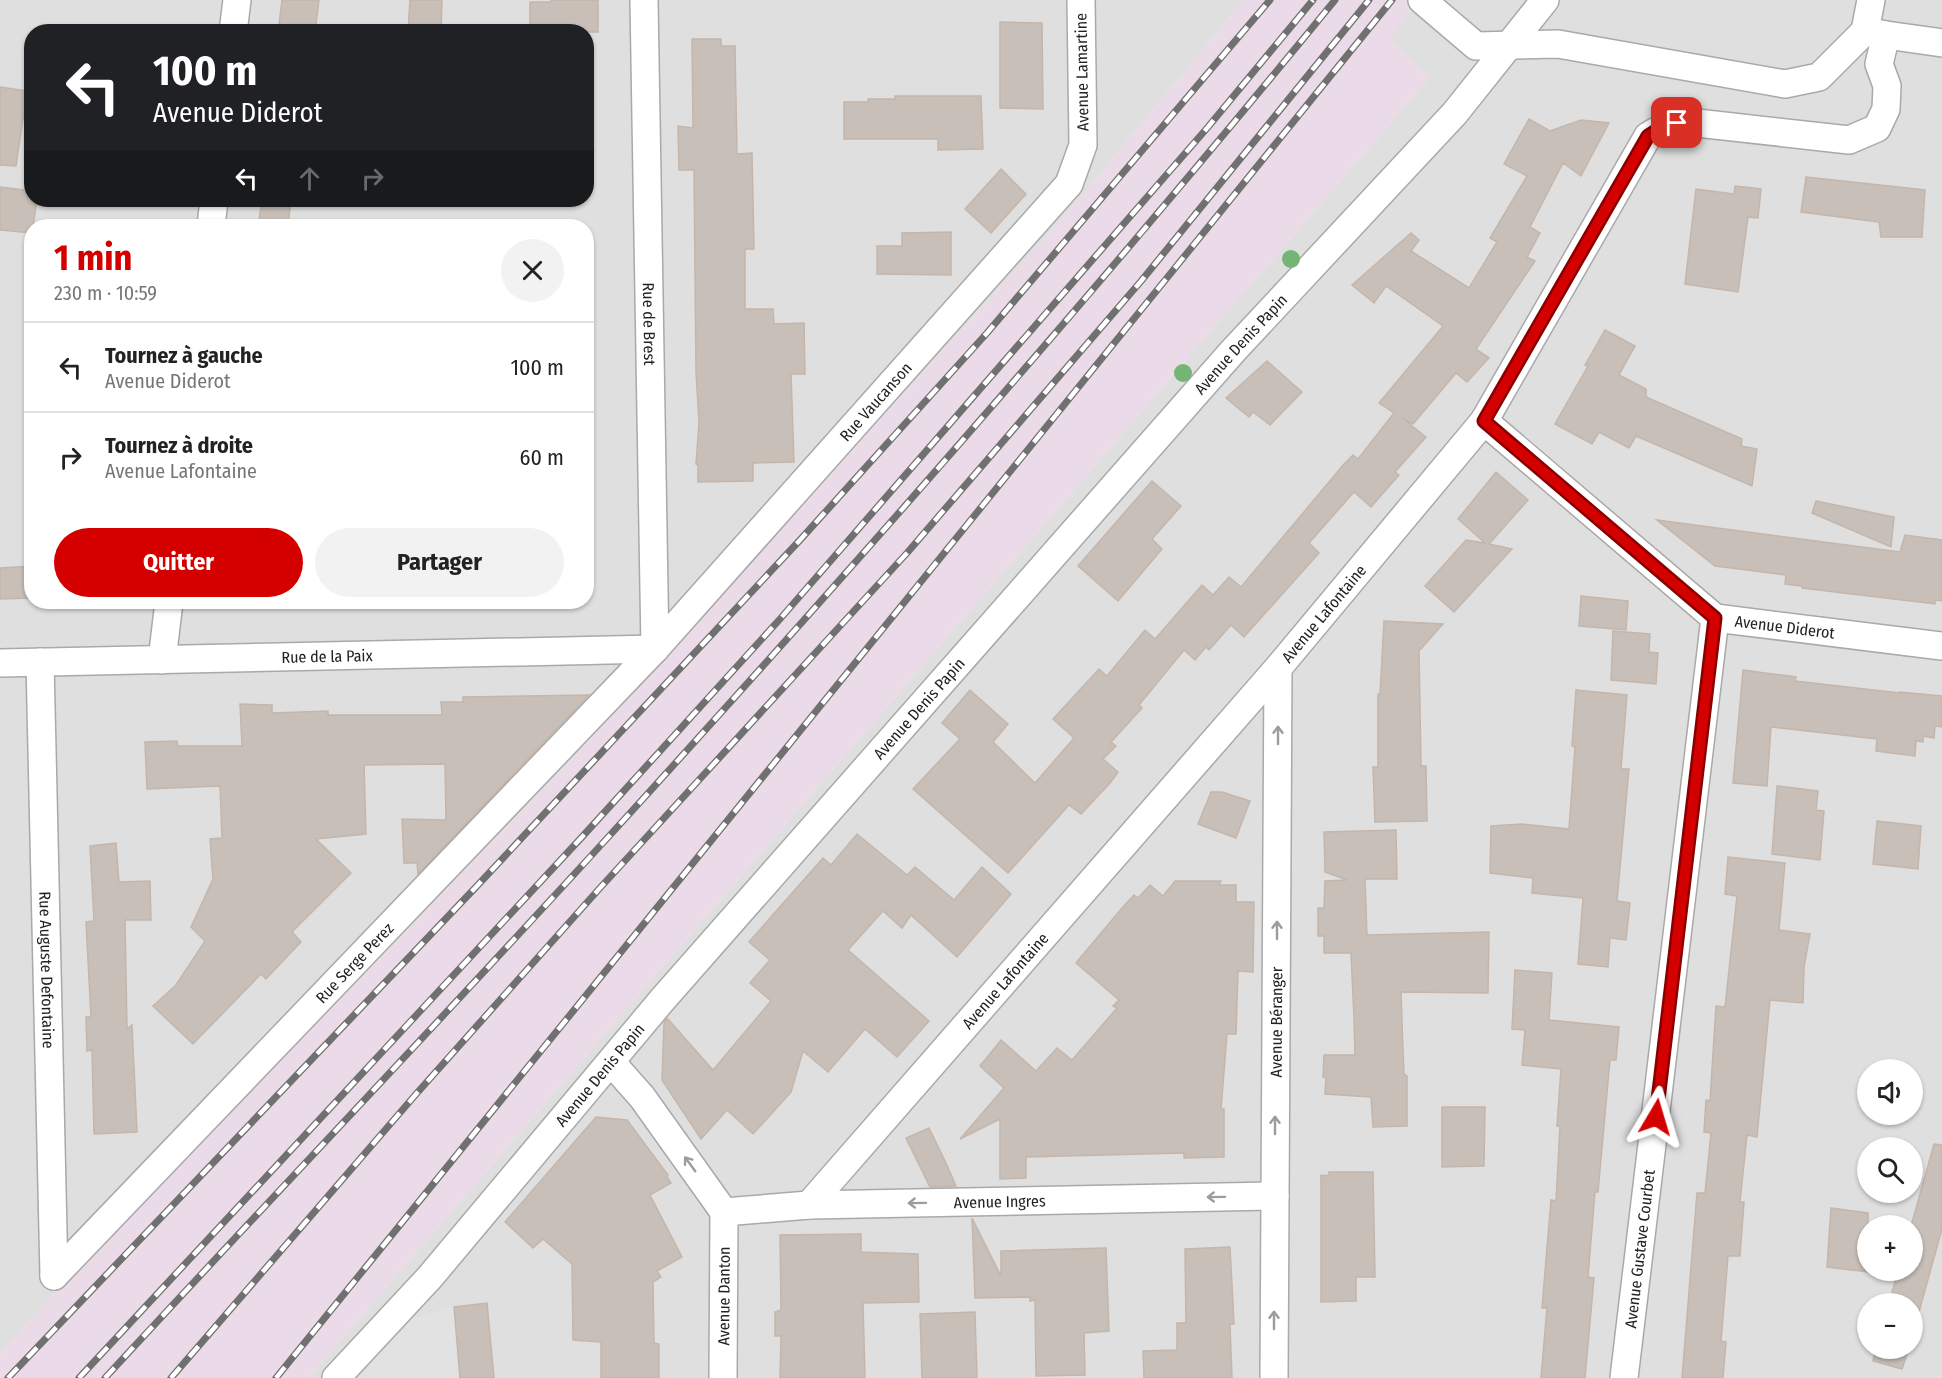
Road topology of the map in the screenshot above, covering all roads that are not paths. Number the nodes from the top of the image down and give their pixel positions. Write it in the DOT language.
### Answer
graph roads {
  1 [pos="237,0"];
  2 [pos="644,0"];
  3 [pos="1081,0"];
  4 [pos="1545,0"];
  5 [pos="1871,0"];
  6 [pos="1432,8"];
  7 [pos="234,24"];
  8 [pos="1875,33"];
  9 [pos="1942,43"];
  10 [pos="1511,45"];
  11 [pos="1083,145"];
  12 [pos="1484,421"];
  13 [pos="168,609"];
  14 [pos="1715,618"];
  15 [pos="1942,646"];
  16 [pos="655,649"];
  17 [pos="162,660"];
  18 [pos="40,662"];
  19 [pos="0,663"];
  20 [pos="1278,668"];
  21 [pos="611,1062"];
  22 [pos="1275,1196"];
  23 [pos="809,1205"];
  24 [pos="724,1212"];
  25 [pos="54,1276"];
  26 [pos="336,1378"];
  27 [pos="723,1378"];
  28 [pos="1274,1378"];
  29 [pos="1624,1378"];
  1 -- 7 [label="street"];
  2 -- 16 [label="street, Rue de Brest"];
  3 -- 11 [label="street, Avenue Lamartine"];
  4 -- 10 [label="street, Avenue Denis Papin"];
  5 -- 8 [label="street"];
  6 -- 10 [label="street"];
  8 -- 9 [label="street"];
  8 -- 10 [label="street"];
  8 -- 12 [label="street, Avenue Lafontaine"];
  10 -- 21 [label="street, Avenue Denis Papin"];
  11 -- 16 [label="street, Rue Vaucanson"];
  12 -- 14 [label="street, Avenue Diderot"];
  12 -- 20 [label="street, Avenue Lafontaine"];
  13 -- 17 [label="street"];
  14 -- 15 [label="street, Avenue Diderot"];
  14 -- 29 [label="street, Avenue Gustave Courbet"];
  16 -- 17 [label="street, Rue de la Paix"];
  16 -- 25 [label="street, Rue Serge Perez"];
  17 -- 18 [label="street, Rue de la Paix"];
  18 -- 19 [label="street, Rue de la Paix"];
  18 -- 25 [label="street, Rue Auguste Defontaine"];
  22 -- 20 [label="street, Avenue Béranger, one-way"];
  20 -- 23 [label="street, Avenue Lafontaine"];
  24 -- 21 [label="street, one-way"];
  21 -- 26 [label="street, Avenue Denis Papin"];
  22 -- 23 [label="street, Avenue Ingres, one-way"];
  28 -- 22 [label="street, Avenue Béranger, one-way"];
  23 -- 24 [label="street, Avenue Ingres"];
  24 -- 27 [label="street, Avenue Danton"];
}
